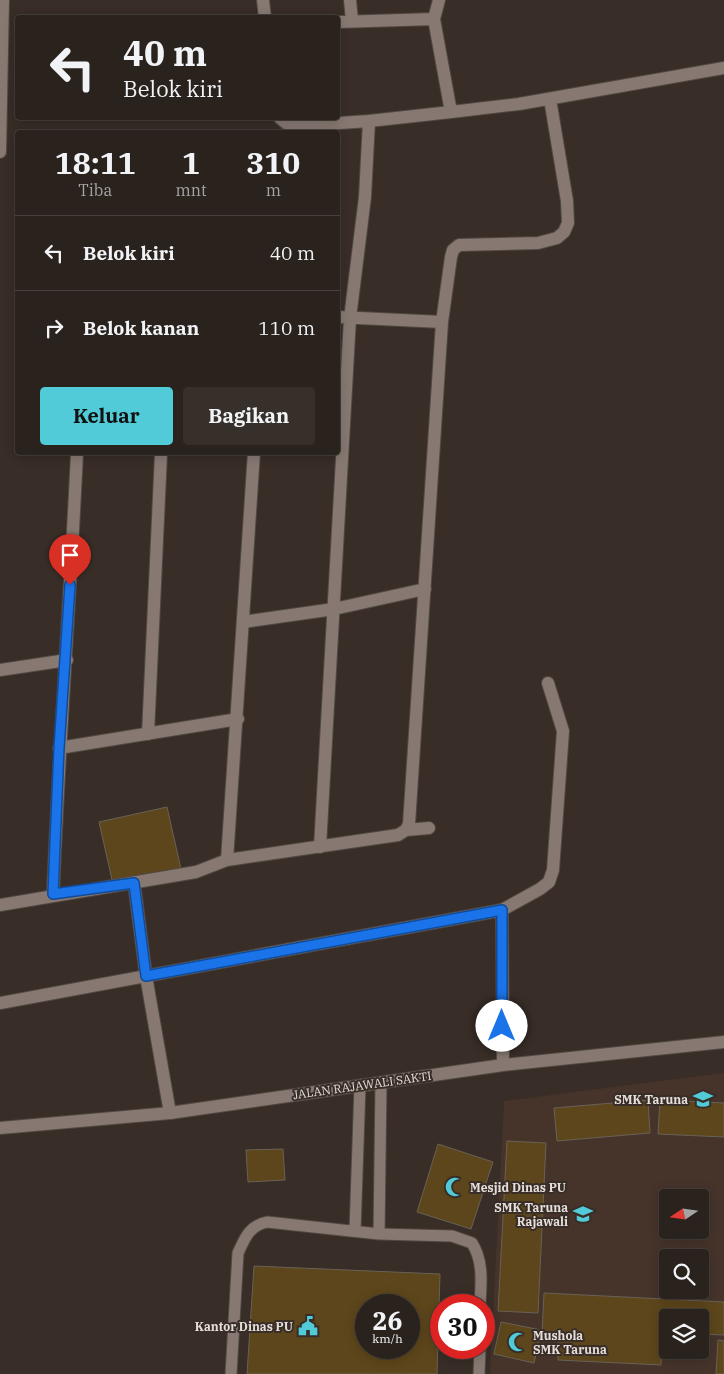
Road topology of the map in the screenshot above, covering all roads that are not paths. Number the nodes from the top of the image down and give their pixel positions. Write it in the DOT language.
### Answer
graph roads {
  1 [pos="2,0"];
  2 [pos="263,0"];
  3 [pos="350,0"];
  4 [pos="439,0"];
  5 [pos="265,15"];
  6 [pos="434,19"];
  7 [pos="352,21"];
  8 [pos="340,22"];
  9 [pos="724,68"];
  10 [pos="550,99"];
  11 [pos="452,112"];
  12 [pos="282,120"];
  13 [pos="369,121"];
  14 [pos="0,152"];
  15 [pos="344,318"];
  16 [pos="442,322"];
  17 [pos="340,434"];
  18 [pos="77,455"];
  19 [pos="161,455"];
  20 [pos="254,455"];
  21 [pos="339,455"];
  22 [pos="426,589"];
  23 [pos="334,609"];
  24 [pos="243,622"];
  25 [pos="67,660"];
  26 [pos="0,670"];
  27 [pos="548,683"];
  28 [pos="238,719"];
  29 [pos="148,734"];
  30 [pos="59,748"];
  31 [pos="429,828"];
  32 [pos="406,830"];
  33 [pos="320,847"];
  34 [pos="227,860"];
  35 [pos="134,883"];
  36 [pos="53,894"];
  37 [pos="0,905"];
  38 [pos="502,910"];
  39 [pos="146,976"];
  40 [pos="0,1003"];
  41 [pos="724,1042"];
  42 [pos="503,1065"];
  43 [pos="381,1083"];
  44 [pos="360,1086"];
  45 [pos="170,1113"];
  46 [pos="0,1128"];
  47 [pos="355,1231"];
  48 [pos="378,1234"];
  49 [pos="480,1294"];
  50 [pos="480,1359"];
  51 [pos="232,1374"];
  52 [pos="479,1374"];
  1 -- 14 [label="street"];
  2 -- 5 [label="street"];
  3 -- 7 [label="street"];
  4 -- 6 [label="street"];
  6 -- 7 [label="street"];
  6 -- 11 [label="street"];
  7 -- 8 [label="street"];
  9 -- 10 [label="street"];
  10 -- 11 [label="street"];
  10 -- 16 [label="street"];
  11 -- 13 [label="street"];
  12 -- 13 [label="street"];
  13 -- 15 [label="street"];
  15 -- 16 [label="street"];
  15 -- 17 [label="street"];
  16 -- 22 [label="street"];
  18 -- 25 [label="street"];
  19 -- 29 [label="street"];
  20 -- 24 [label="street"];
  21 -- 23 [label="street"];
  22 -- 23 [label="street"];
  22 -- 32 [label="street"];
  23 -- 24 [label="street"];
  23 -- 33 [label="street"];
  24 -- 28 [label="street"];
  25 -- 26 [label="street"];
  25 -- 30 [label="street"];
  27 -- 38 [label="street"];
  28 -- 29 [label="street"];
  28 -- 34 [label="street"];
  29 -- 30 [label="street"];
  30 -- 36 [label="street"];
  31 -- 32 [label="street"];
  32 -- 33 [label="street"];
  33 -- 34 [label="street"];
  34 -- 35 [label="street"];
  35 -- 36 [label="street"];
  35 -- 39 [label="street"];
  36 -- 37 [label="street"];
  38 -- 39 [label="street"];
  38 -- 42 [label="street"];
  39 -- 40 [label="street"];
  39 -- 45 [label="street"];
  41 -- 42 [label="street, JALAN RAJAWALI SAKTI"];
  42 -- 43 [label="street, JALAN RAJAWALI SAKTI"];
  43 -- 44 [label="street, JALAN RAJAWALI SAKTI"];
  43 -- 48 [label="lane"];
  44 -- 45 [label="street, JALAN RAJAWALI SAKTI"];
  44 -- 47 [label="lane"];
  45 -- 46 [label="street, JALAN RAJAWALI SAKTI"];
  47 -- 48 [label="lane"];
  47 -- 51 [label="lane"];
  48 -- 49 [label="lane"];
  50 -- 52 [label="lane"];
}
